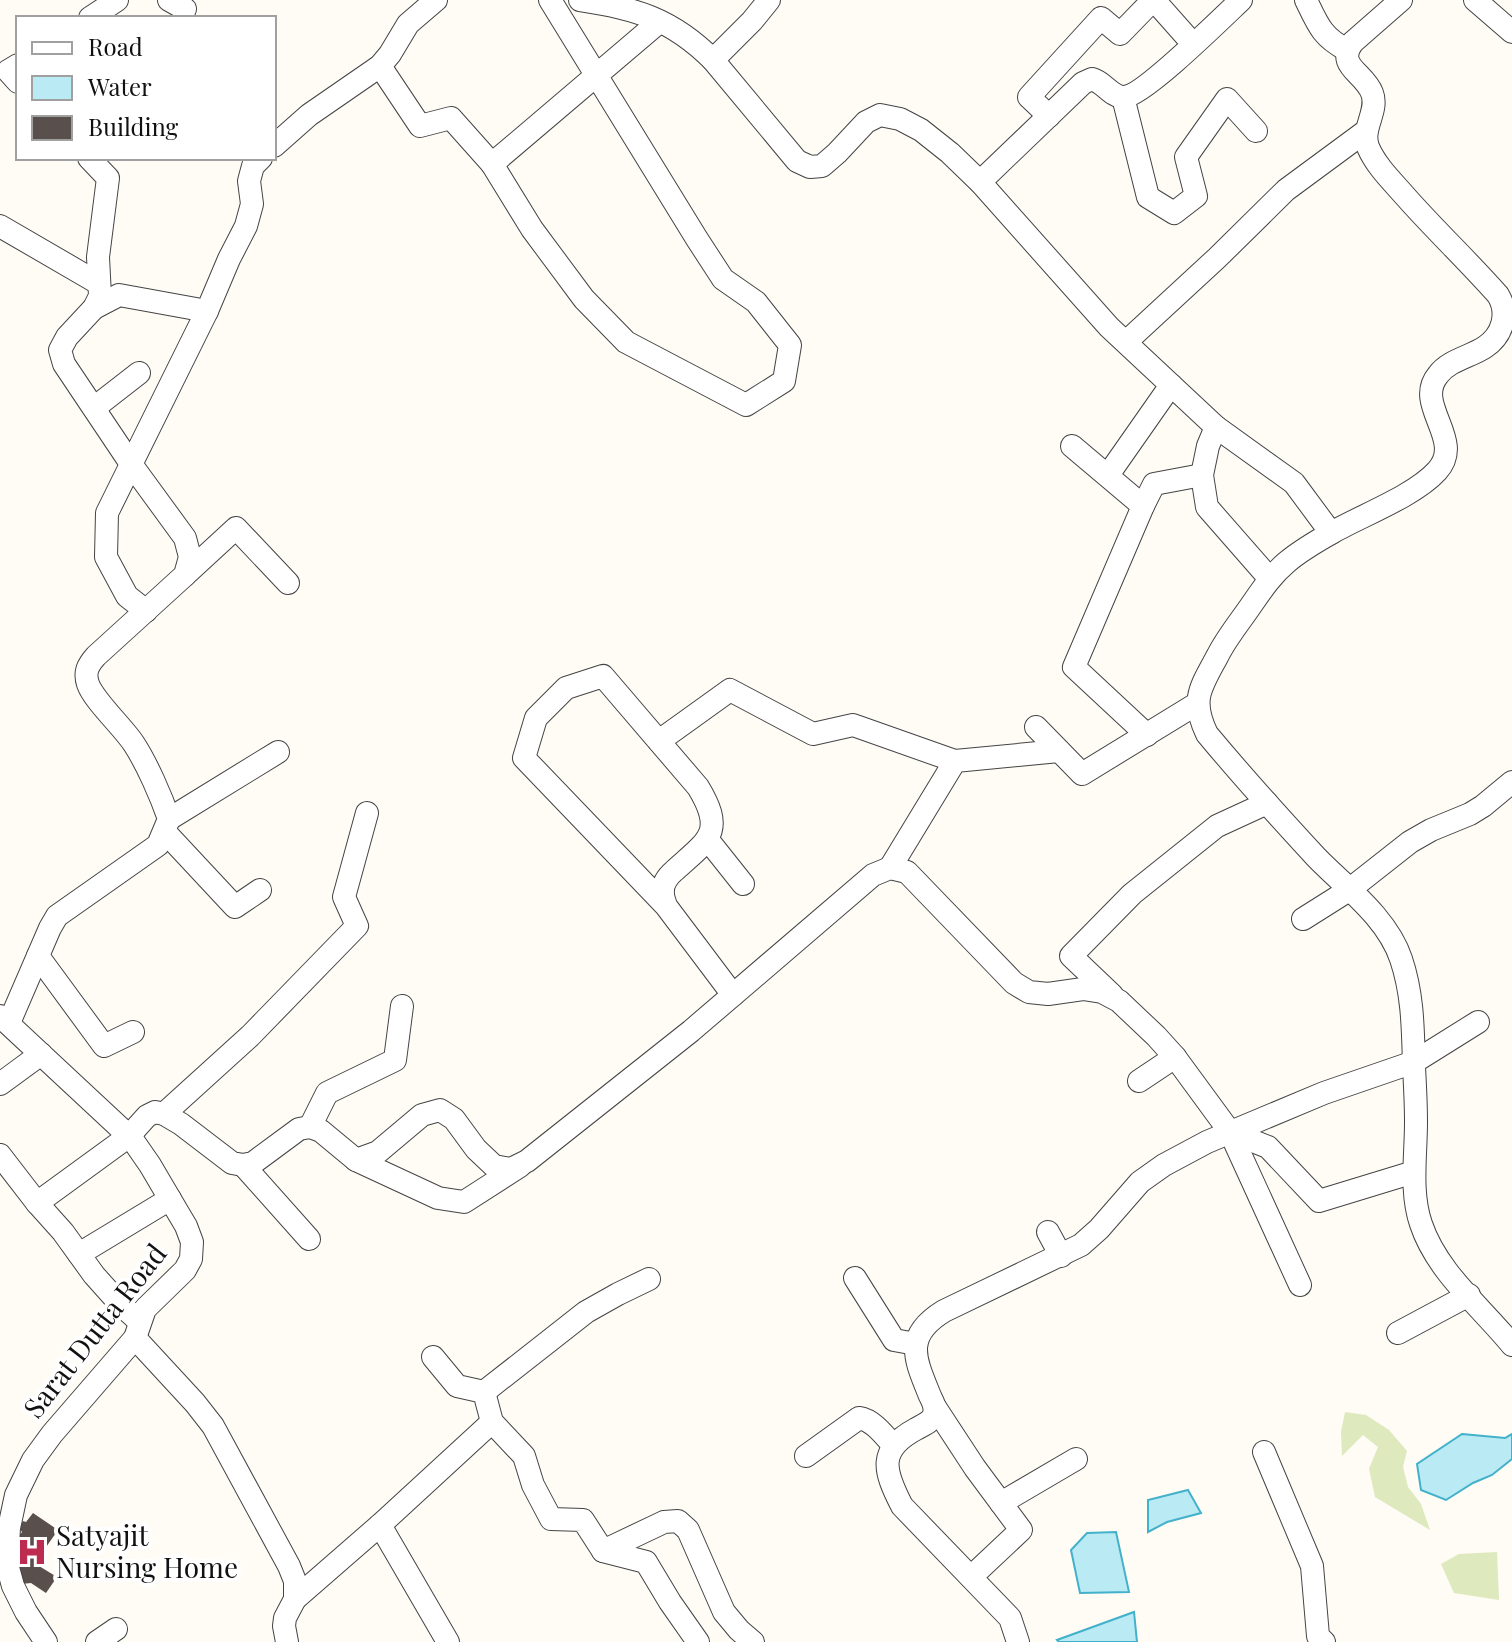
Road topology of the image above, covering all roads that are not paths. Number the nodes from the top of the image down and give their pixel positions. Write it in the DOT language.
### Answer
graph roads {
  1 [pos="403,0"];
  2 [pos="436,0"];
  3 [pos="550,0"];
  4 [pos="580,0"];
  5 [pos="769,0"];
  6 [pos="1154,0"];
  7 [pos="1241,0"];
  8 [pos="1306,0"];
  9 [pos="1401,0"];
  10 [pos="1475,0"];
  11 [pos="659,22"];
  12 [pos="408,24"];
  13 [pos="1512,32"];
  14 [pos="1193,44"];
  15 [pos="1347,50"];
  16 [pos="713,60"];
  17 [pos="16,66"];
  18 [pos="380,66"];
  19 [pos="596,75"];
  20 [pos="16,80"];
  21 [pos="1123,97"];
  22 [pos="1049,116"];
  23 [pos="1256,131"];
  24 [pos="1366,131"];
  25 [pos="276,144"];
  26 [pos="91,160"];
  27 [pos="259,160"];
  28 [pos="492,164"];
  29 [pos="980,182"];
  30 [pos="0,226"];
  31 [pos="98,283"];
  32 [pos="94,308"];
  33 [pos="207,311"];
  34 [pos="1126,342"];
  35 [pos="139,373"];
  36 [pos="1171,385"];
  37 [pos="94,408"];
  38 [pos="1216,427"];
  39 [pos="1072,446"];
  40 [pos="131,464"];
  41 [pos="1108,475"];
  42 [pos="1202,475"];
  43 [pos="1143,506"];
  44 [pos="1331,533"];
  45 [pos="185,575"];
  46 [pos="1270,579"];
  47 [pos="288,583"];
  48 [pos="146,611"];
  49 [pos="1198,703"];
  50 [pos="1036,727"];
  51 [pos="1147,735"];
  52 [pos="659,741"];
  53 [pos="1059,751"];
  54 [pos="278,752"];
  55 [pos="955,761"];
  56 [pos="1512,782"];
  57 [pos="1267,803"];
  58 [pos="367,813"];
  59 [pos="167,825"];
  60 [pos="708,840"];
  61 [pos="890,868"];
  62 [pos="743,884"];
  63 [pos="260,890"];
  64 [pos="1349,890"];
  65 [pos="666,906"];
  66 [pos="1303,919"];
  67 [pos="38,956"];
  68 [pos="733,995"];
  69 [pos="1119,1001"];
  70 [pos="402,1006"];
  71 [pos="4,1020"];
  72 [pos="1478,1022"];
  73 [pos="133,1032"];
  74 [pos="41,1054"];
  75 [pos="1175,1057"];
  76 [pos="1414,1062"];
  77 [pos="1139,1081"];
  78 [pos="0,1084"];
  79 [pos="164,1114"];
  80 [pos="310,1127"];
  81 [pos="1230,1132"];
  82 [pos="129,1136"];
  83 [pos="0,1155"];
  84 [pos="356,1160"];
  85 [pos="527,1161"];
  86 [pos="243,1165"];
  87 [pos="1414,1172"];
  88 [pos="170,1199"];
  89 [pos="37,1203"];
  90 [pos="1048,1232"];
  91 [pos="309,1239"];
  92 [pos="79,1254"];
  93 [pos="1061,1256"];
  94 [pos="855,1278"];
  95 [pos="649,1279"];
  96 [pos="1300,1285"];
  97 [pos="1469,1295"];
  98 [pos="138,1330"];
  99 [pos="1398,1333"];
  100 [pos="1511,1341"];
  101 [pos="916,1344"];
  102 [pos="433,1357"];
  103 [pos="484,1392"];
  104 [pos="935,1407"];
  105 [pos="492,1422"];
  106 [pos="893,1445"];
  107 [pos="1264,1452"];
  108 [pos="806,1456"];
  109 [pos="1076,1459"];
  110 [pos="1001,1503"];
  111 [pos="380,1525"];
  112 [pos="603,1551"];
  113 [pos="971,1577"];
  114 [pos="295,1599"];
  115 [pos="116,1629"];
  116 [pos="46,1642"];
  117 [pos="97,1642"];
  118 [pos="287,1642"];
  119 [pos="448,1642"];
  120 [pos="698,1642"];
  121 [pos="746,1642"];
  122 [pos="753,1642"];
  123 [pos="1018,1642"];
  124 [pos="1324,1642"];
  1 -- 12 [label="street"];
  2 -- 12 [label="street"];
  3 -- 19 [label="street"];
  4 -- 11 [label="street"];
  5 -- 16 [label="street"];
  6 -- 14 [label="street"];
  6 -- 22 [label="street"];
  7 -- 14 [label="street"];
  8 -- 15 [label="street"];
  9 -- 15 [label="street"];
  10 -- 13 [label="street"];
  11 -- 16 [label="street"];
  11 -- 19 [label="street"];
  12 -- 18 [label="street"];
  14 -- 21 [label="street"];
  15 -- 24 [label="street"];
  16 -- 29 [label="street"];
  17 -- 20 [label="street"];
  18 -- 25 [label="street"];
  18 -- 28 [label="street"];
  19 -- 28 [label="street"];
  19 -- 28 [label="street"];
  21 -- 22 [label="street"];
  21 -- 23 [label="street"];
  22 -- 29 [label="street"];
  24 -- 34 [label="street"];
  24 -- 44 [label="street"];
  26 -- 31 [label="street"];
  27 -- 33 [label="street"];
  29 -- 34 [label="street"];
  30 -- 31 [label="street"];
  31 -- 32 [label="street"];
  32 -- 33 [label="street"];
  32 -- 37 [label="street"];
  33 -- 40 [label="street"];
  34 -- 36 [label="street"];
  35 -- 37 [label="street"];
  36 -- 38 [label="street"];
  36 -- 41 [label="street"];
  37 -- 40 [label="street"];
  38 -- 42 [label="street"];
  38 -- 44 [label="street"];
  39 -- 41 [label="street"];
  40 -- 45 [label="street"];
  40 -- 48 [label="street"];
  41 -- 43 [label="street"];
  42 -- 43 [label="street"];
  42 -- 46 [label="street"];
  43 -- 51 [label="street"];
  44 -- 46 [label="street"];
  45 -- 47 [label="street"];
  45 -- 48 [label="street"];
  46 -- 49 [label="street"];
  48 -- 59 [label="street"];
  49 -- 51 [label="street"];
  49 -- 57 [label="street"];
  50 -- 53 [label="street"];
  51 -- 53 [label="street"];
  52 -- 55 [label="street"];
  52 -- 60 [label="street"];
  52 -- 65 [label="street"];
  53 -- 55 [label="street"];
  54 -- 59 [label="street"];
  55 -- 61 [label="street"];
  56 -- 64 [label="street"];
  57 -- 64 [label="street"];
  57 -- 69 [label="street"];
  58 -- 79 [label="street"];
  59 -- 63 [label="street"];
  59 -- 67 [label="street"];
  60 -- 62 [label="street"];
  60 -- 65 [label="street"];
  61 -- 68 [label="street"];
  61 -- 69 [label="street"];
  64 -- 66 [label="street"];
  64 -- 76 [label="street"];
  65 -- 68 [label="street"];
  67 -- 71 [label="street"];
  67 -- 73 [label="street"];
  68 -- 85 [label="street"];
  69 -- 75 [label="street"];
  70 -- 80 [label="street"];
  71 -- 74 [label="street, Sarat Dutta Road"];
  72 -- 76 [label="street"];
  74 -- 78 [label="street"];
  74 -- 82 [label="street, Sarat Dutta Road"];
  75 -- 77 [label="street"];
  75 -- 81 [label="street"];
  76 -- 81 [label="street"];
  76 -- 87 [label="street"];
  79 -- 82 [label="street"];
  79 -- 86 [label="street"];
  80 -- 84 [label="street"];
  80 -- 86 [label="street"];
  81 -- 87 [label="street"];
  81 -- 93 [label="street"];
  81 -- 96 [label="street"];
  82 -- 88 [label="street, Sarat Dutta Road"];
  82 -- 89 [label="street"];
  83 -- 89 [label="street"];
  84 -- 85 [label="street"];
  84 -- 85 [label="street"];
  86 -- 91 [label="street"];
  87 -- 97 [label="street"];
  88 -- 92 [label="street"];
  88 -- 98 [label="street, Sarat Dutta Road"];
  89 -- 92 [label="street"];
  90 -- 93 [label="street"];
  92 -- 98 [label="street"];
  93 -- 101 [label="street"];
  94 -- 101 [label="street"];
  95 -- 103 [label="street"];
  97 -- 99 [label="street"];
  97 -- 100 [label="street"];
  98 -- 114 [label="street"];
  98 -- 116 [label="street, Sarat Dutta Road"];
  101 -- 104 [label="street"];
  102 -- 103 [label="street"];
  103 -- 105 [label="street"];
  104 -- 106 [label="street"];
  104 -- 110 [label="street"];
  105 -- 111 [label="street"];
  105 -- 112 [label="street"];
  106 -- 108 [label="street"];
  106 -- 113 [label="street"];
  107 -- 124 [label="street"];
  109 -- 110 [label="street"];
  110 -- 113 [label="street"];
  111 -- 114 [label="street"];
  111 -- 119 [label="street"];
  112 -- 120 [label="street"];
  112 -- 122 [label="street"];
  113 -- 123 [label="street"];
  114 -- 118 [label="street"];
  115 -- 117 [label="street"];
  121 -- 122 [label="street"];
}
